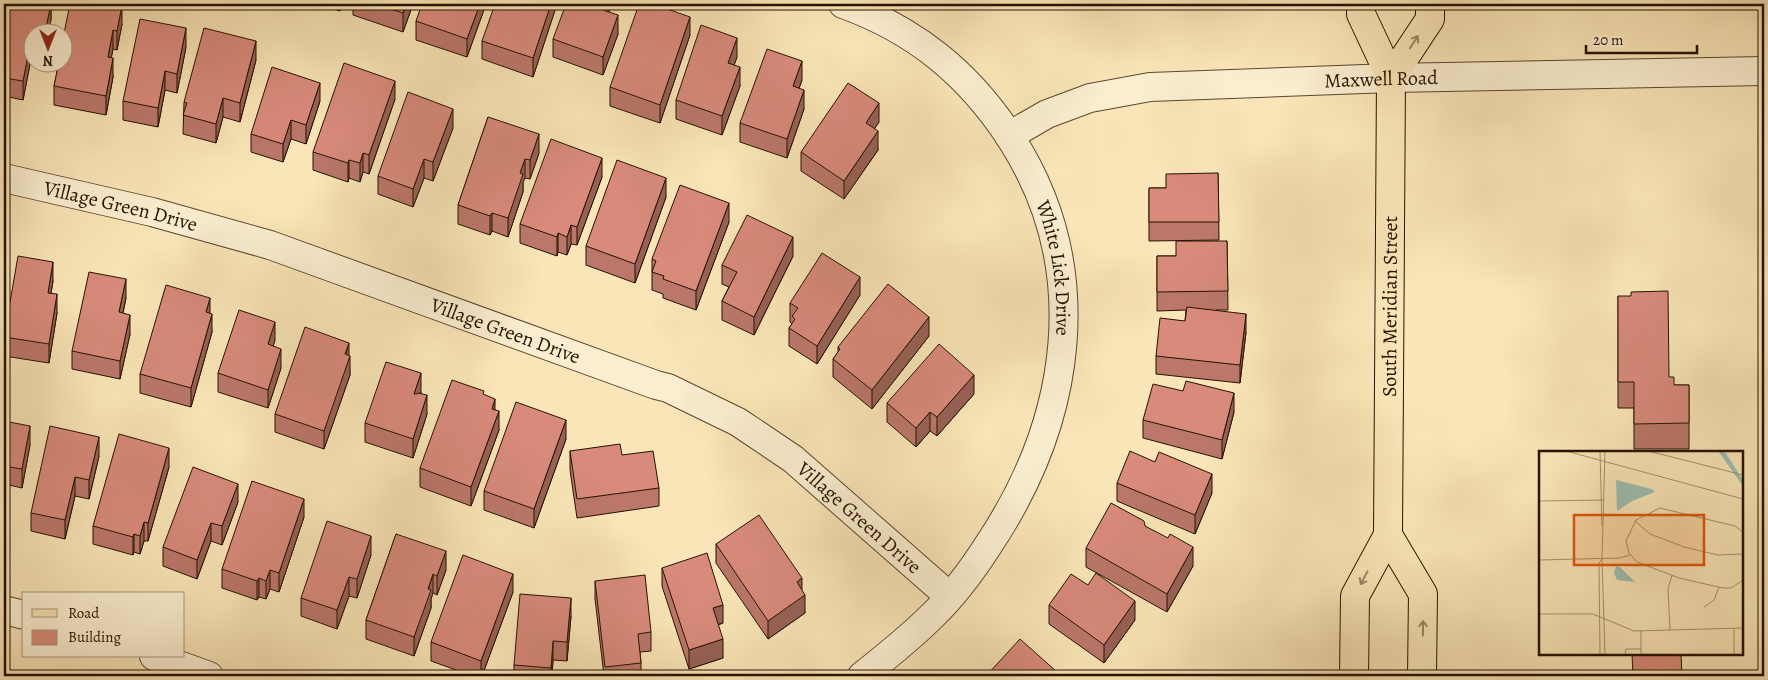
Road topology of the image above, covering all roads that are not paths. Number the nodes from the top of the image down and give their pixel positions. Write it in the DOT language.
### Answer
graph roads {
  1 [pos="843,4"];
  2 [pos="1361,4"];
  3 [pos="1430,4"];
  4 [pos="1764,71"];
  5 [pos="1391,78"];
  6 [pos="1009,136"];
  7 [pos="4,178"];
  8 [pos="1388,535"];
  9 [pos="950,596"];
  10 [pos="4,610"];
  11 [pos="22,614"];
  12 [pos="160,658"];
  13 [pos="209,676"];
  14 [pos="862,676"];
  15 [pos="1354,676"];
  16 [pos="1422,676"];
  1 -- 6 [label="street, White Lick Drive"];
  2 -- 5 [label="main road, South Meridian Street"];
  5 -- 3 [label="main road, one-way"];
  4 -- 5 [label="street, Maxwell Road"];
  5 -- 6 [label="street, Maxwell Road"];
  5 -- 8 [label="main road, South Meridian Street"];
  6 -- 9 [label="street, White Lick Drive"];
  7 -- 9 [label="street, Village Green Drive"];
  8 -- 15 [label="main road, South Meridian Street, one-way"];
  16 -- 8 [label="main road, one-way"];
  9 -- 14 [label="street, White Lick Drive"];
  10 -- 11 [label="street"];
  12 -- 13 [label="street"];
}
